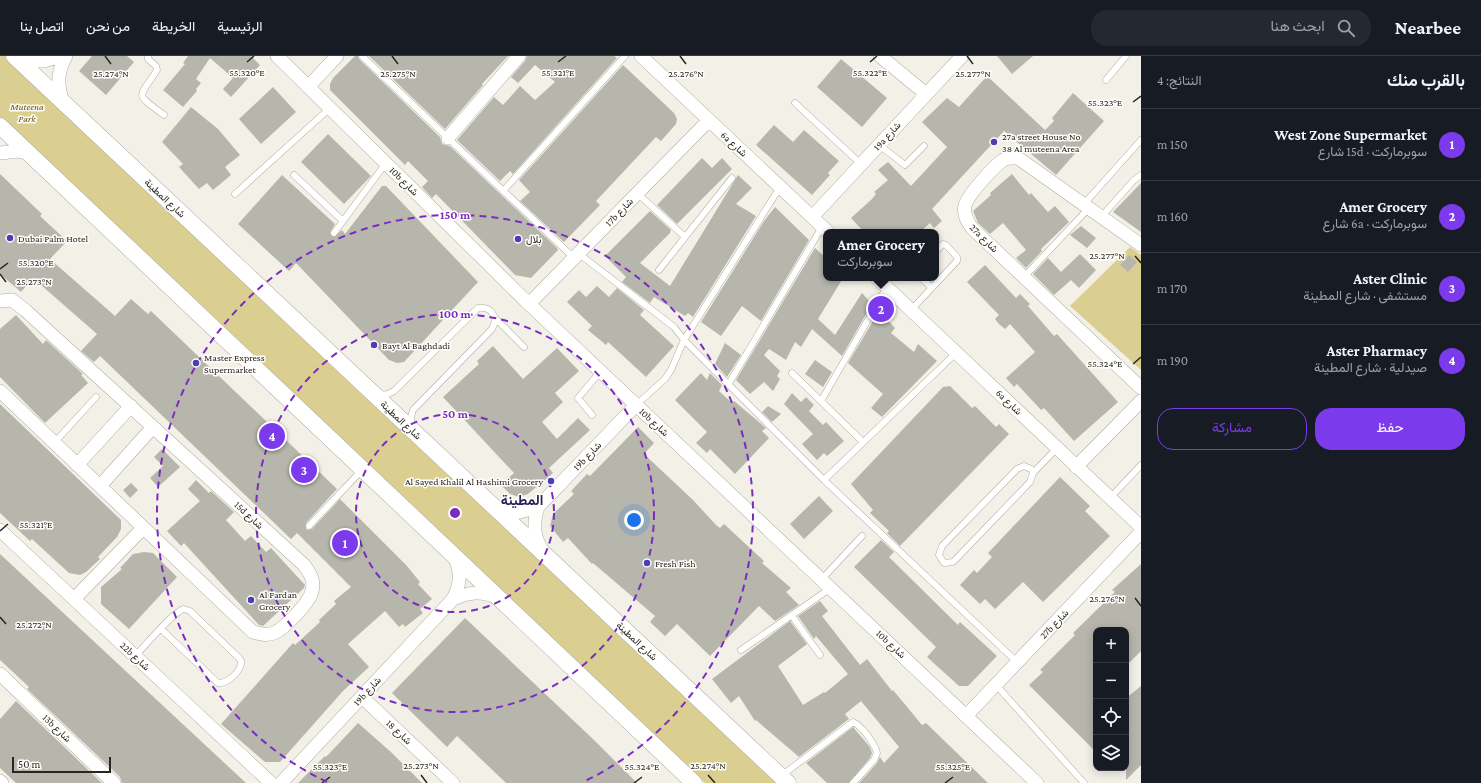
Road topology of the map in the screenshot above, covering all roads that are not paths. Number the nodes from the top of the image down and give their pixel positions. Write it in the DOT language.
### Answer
graph roads {
  1 [pos="61,56"];
  2 [pos="66,56"];
  3 [pos="148,56"];
  4 [pos="277,56"];
  5 [pos="337,56"];
  6 [pos="362,56"];
  7 [pos="519,56"];
  8 [pos="625,56"];
  9 [pos="640,56"];
  10 [pos="880,56"];
  11 [pos="962,56"];
  12 [pos="1126,56"];
  13 [pos="17,58"];
  14 [pos="1106,80"];
  15 [pos="308,87"];
  16 [pos="926,94"];
  17 [pos="63,102"];
  18 [pos="795,103"];
  19 [pos="330,108"];
  20 [pos="164,115"];
  21 [pos="709,120"];
  22 [pos="0,126"];
  23 [pos="448,138"];
  24 [pos="1141,140"];
  25 [pos="879,145"];
  26 [pos="924,146"];
  27 [pos="0,153"];
  28 [pos="29,153"];
  29 [pos="386,163"];
  30 [pos="861,164"];
  31 [pos="294,175"];
  32 [pos="1141,175"];
  33 [pos="732,178"];
  34 [pos="780,187"];
  35 [pos="503,190"];
  36 [pos="637,193"];
  37 [pos="235,194"];
  38 [pos="1086,206"];
  39 [pos="1102,216"];
  40 [pos="812,217"];
  41 [pos="343,221"];
  42 [pos="825,229"];
  43 [pos="823,232"];
  44 [pos="334,233"];
  45 [pos="685,238"];
  46 [pos="1141,245"];
  47 [pos="939,248"];
  48 [pos="576,256"];
  49 [pos="659,270"];
  50 [pos="1024,277"];
  51 [pos="924,281"];
  52 [pos="939,281"];
  53 [pos="939,281"];
  54 [pos="882,282"];
  55 [pos="932,288"];
  56 [pos="0,301"];
  57 [pos="529,304"];
  58 [pos="911,310"];
  59 [pos="495,318"];
  60 [pos="684,340"];
  61 [pos="524,348"];
  62 [pos="957,352"];
  63 [pos="600,372"];
  64 [pos="792,373"];
  65 [pos="728,385"];
  66 [pos="1141,388"];
  67 [pos="0,392"];
  68 [pos="374,395"];
  69 [pos="96,397"];
  70 [pos="822,401"];
  71 [pos="1141,401"];
  72 [pos="636,405"];
  73 [pos="131,406"];
  74 [pos="592,415"];
  75 [pos="153,427"];
  76 [pos="413,431"];
  77 [pos="863,442"];
  78 [pos="54,443"];
  79 [pos="1056,448"];
  80 [pos="77,465"];
  81 [pos="1141,465"];
  82 [pos="1076,467"];
  83 [pos="363,469"];
  84 [pos="1033,473"];
  85 [pos="824,480"];
  86 [pos="100,486"];
  87 [pos="1110,498"];
  88 [pos="494,507"];
  89 [pos="538,507"];
  90 [pos="310,526"];
  91 [pos="1141,526"];
  92 [pos="144,528"];
  93 [pos="0,530"];
  94 [pos="1141,532"];
  95 [pos="862,536"];
  96 [pos="453,554"];
  97 [pos="546,556"];
  98 [pos="826,584"];
  99 [pos="499,598"];
  100 [pos="74,599"];
  101 [pos="453,599"];
  102 [pos="792,616"];
  103 [pos="161,629"];
  104 [pos="741,650"];
  105 [pos="135,656"];
  106 [pos="820,656"];
  107 [pos="1017,662"];
  108 [pos="0,674"];
  109 [pos="996,685"];
  110 [pos="362,697"];
  111 [pos="966,716"];
  112 [pos="784,780"];
  113 [pos="114,783"];
  114 [pos="271,783"];
  115 [pos="281,783"];
  116 [pos="453,783"];
  117 [pos="694,783"];
  118 [pos="853,783"];
  119 [pos="1037,783"];
  120 [pos="1084,783"];
  1 -- 13 [label="street"];
  2 -- 17 [label="street"];
  3 -- 20 [label="lane"];
  4 -- 15 [label="street, 10b شارع"];
  5 -- 15 [label="street"];
  6 -- 23 [label="lane"];
  7 -- 23 [label="street"];
  8 -- 35 [label="lane"];
  9 -- 21 [label="street, 6a شارع"];
  10 -- 16 [label="street"];
  11 -- 16 [label="street, 19a شارع"];
  12 -- 14 [label="lane"];
  13 -- 17 [label="street, شارع المطينة"];
  15 -- 19 [label="street, 10b شارع"];
  16 -- 25 [label="street, 19a شارع"];
  17 -- 68 [label="street, شارع المطينة"];
  18 -- 30 [label="lane"];
  19 -- 29 [label="street, 10b شارع"];
  19 -- 37 [label="lane"];
  21 -- 34 [label="street, 6a شارع"];
  21 -- 36 [label="street, 17b شارع"];
  22 -- 28 [label="street"];
  23 -- 35 [label="lane"];
  24 -- 38 [label="lane"];
  25 -- 26 [label="lane"];
  25 -- 30 [label="street, 19a شارع"];
  27 -- 28 [label="street"];
  28 -- 83 [label="street"];
  29 -- 41 [label="lane"];
  29 -- 57 [label="street, 10b شارع"];
  30 -- 40 [label="street, 19a شارع"];
  31 -- 41 [label="lane"];
  32 -- 39 [label="lane"];
  33 -- 45 [label="lane"];
  34 -- 40 [label="street, 6a شارع"];
  34 -- 60 [label="lane"];
  35 -- 48 [label="lane"];
  36 -- 45 [label="lane"];
  36 -- 48 [label="street, 17b شارع"];
  38 -- 39 [label="street, 27a شارع"];
  38 -- 50 [label="lane"];
  38 -- 50 [label="street, 27a شارع"];
  39 -- 46 [label="street, 27a شارع"];
  40 -- 42 [label="street, 6a شارع"];
  41 -- 44 [label="lane"];
  43 -- 65 [label="lane"];
  45 -- 49 [label="lane"];
  47 -- 53 [label="lane"];
  48 -- 57 [label="street, 17b شارع"];
  48 -- 60 [label="lane"];
  50 -- 66 [label="street, 27a شارع"];
  51 -- 55 [label="lane"];
  52 -- 55 [label="lane"];
  54 -- 58 [label="street, 6a شارع"];
  54 -- 70 [label="lane"];
  55 -- 58 [label="lane"];
  56 -- 73 [label="street, 15d شارع"];
  57 -- 63 [label="street, 10b شارع"];
  58 -- 62 [label="street, 6a شارع"];
  59 -- 61 [label="lane"];
  59 -- 68 [label="lane"];
  59 -- 76 [label="lane"];
  60 -- 65 [label="lane"];
  60 -- 72 [label="lane"];
  62 -- 77 [label="lane"];
  62 -- 79 [label="street, 6a شارع"];
  63 -- 72 [label="street, 10b شارع"];
  63 -- 74 [label="lane"];
  64 -- 70 [label="lane"];
  65 -- 85 [label="lane"];
  67 -- 78 [label="street, 15d شارع"];
  68 -- 76 [label="street, شارع المطينة"];
  69 -- 78 [label="lane"];
  70 -- 77 [label="lane"];
  71 -- 82 [label="street"];
  72 -- 89 [label="street, 19b شارع"];
  72 -- 98 [label="street, 10b شارع"];
  73 -- 75 [label="street, 15d شارع"];
  73 -- 80 [label="street"];
  75 -- 86 [label="street"];
  75 -- 92 [label="street, 15d شارع"];
  76 -- 88 [label="street, شارع المطينة"];
  77 -- 85 [label="lane"];
  78 -- 80 [label="street, 15d شارع"];
  79 -- 82 [label="street, 6a شارع"];
  79 -- 84 [label="lane"];
  80 -- 86 [label="street, 15d شارع"];
  81 -- 87 [label="lane"];
  82 -- 87 [label="street, 6a شارع"];
  83 -- 90 [label="lane"];
  83 -- 96 [label="street"];
  84 -- 84 [label="lane"];
  85 -- 107 [label="lane"];
  86 -- 92 [label="street, 15d شارع"];
  87 -- 91 [label="street, 6a شارع"];
  88 -- 89 [label="street"];
  88 -- 97 [label="street, شارع المطينة"];
  89 -- 97 [label="street"];
  92 -- 100 [label="street"];
  93 -- 100 [label="street, 22b شارع"];
  94 -- 107 [label="street, 27b شارع"];
  95 -- 98 [label="lane"];
  96 -- 99 [label="street"];
  96 -- 101 [label="street, 19b شارع"];
  97 -- 112 [label="street, شارع المطينة"];
  98 -- 102 [label="lane"];
  98 -- 111 [label="street, 10b شارع"];
  99 -- 101 [label="street, 19b شارع"];
  99 -- 117 [label="street"];
  100 -- 105 [label="street, 22b شارع"];
  101 -- 110 [label="street, 19b شارع"];
  102 -- 104 [label="lane"];
  102 -- 106 [label="lane"];
  103 -- 103 [label="lane"];
  103 -- 105 [label="lane"];
  105 -- 114 [label="street, 22b شارع"];
  107 -- 109 [label="street, 27b شارع"];
  108 -- 113 [label="street, 13b شارع"];
  109 -- 111 [label="street, 27b شارع"];
  109 -- 120 [label="lane"];
  110 -- 115 [label="street, 19b شارع"];
  110 -- 116 [label="street, شارع 18"];
  111 -- 119 [label="street, 10b شارع"];
  112 -- 118 [label="lane"];
}
